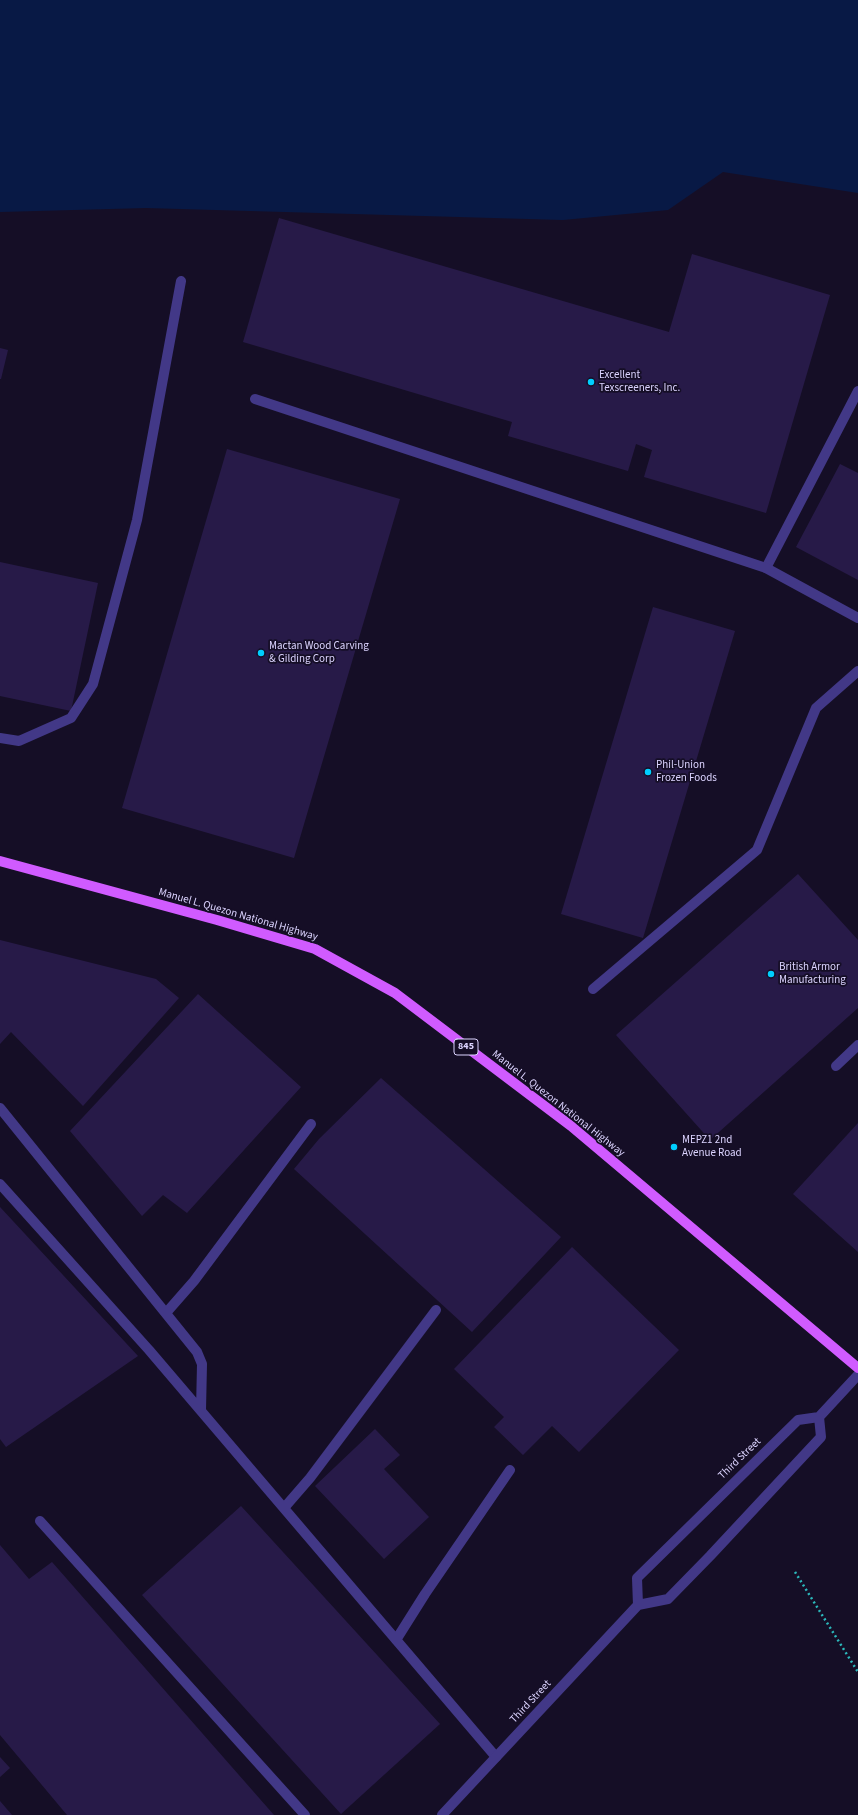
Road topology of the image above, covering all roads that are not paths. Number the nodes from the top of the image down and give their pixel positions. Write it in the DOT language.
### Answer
graph roads {
  1 [pos="181,281"];
  2 [pos="858,391"];
  3 [pos="255,399"];
  4 [pos="766,568"];
  5 [pos="858,618"];
  6 [pos="858,671"];
  7 [pos="0,738"];
  8 [pos="0,861"];
  9 [pos="593,989"];
  10 [pos="858,1045"];
  11 [pos="836,1066"];
  12 [pos="0,1108"];
  13 [pos="311,1124"];
  14 [pos="0,1184"];
  15 [pos="436,1310"];
  16 [pos="166,1313"];
  17 [pos="858,1368"];
  18 [pos="858,1375"];
  19 [pos="201,1410"];
  20 [pos="819,1417"];
  21 [pos="510,1470"];
  22 [pos="284,1508"];
  23 [pos="40,1522"];
  24 [pos="638,1606"];
  25 [pos="396,1640"];
  26 [pos="496,1757"];
  27 [pos="305,1815"];
  28 [pos="442,1815"];
  1 -- 7 [label="street"];
  2 -- 4 [label="street"];
  3 -- 4 [label="street"];
  4 -- 5 [label="street"];
  6 -- 9 [label="street"];
  8 -- 17 [label="main road, Manuel L. Quezon National Highway / 845"];
  10 -- 11 [label="street"];
  12 -- 16 [label="street"];
  13 -- 16 [label="street"];
  14 -- 19 [label="street"];
  15 -- 22 [label="street"];
  16 -- 19 [label="street"];
  18 -- 20 [label="street"];
  19 -- 22 [label="street"];
  20 -- 24 [label="street"];
  20 -- 24 [label="street, Third Street"];
  21 -- 25 [label="street"];
  22 -- 25 [label="street"];
  23 -- 27 [label="street"];
  24 -- 26 [label="street, Third Street"];
  25 -- 26 [label="street"];
  26 -- 28 [label="street, Third Street"];
}
